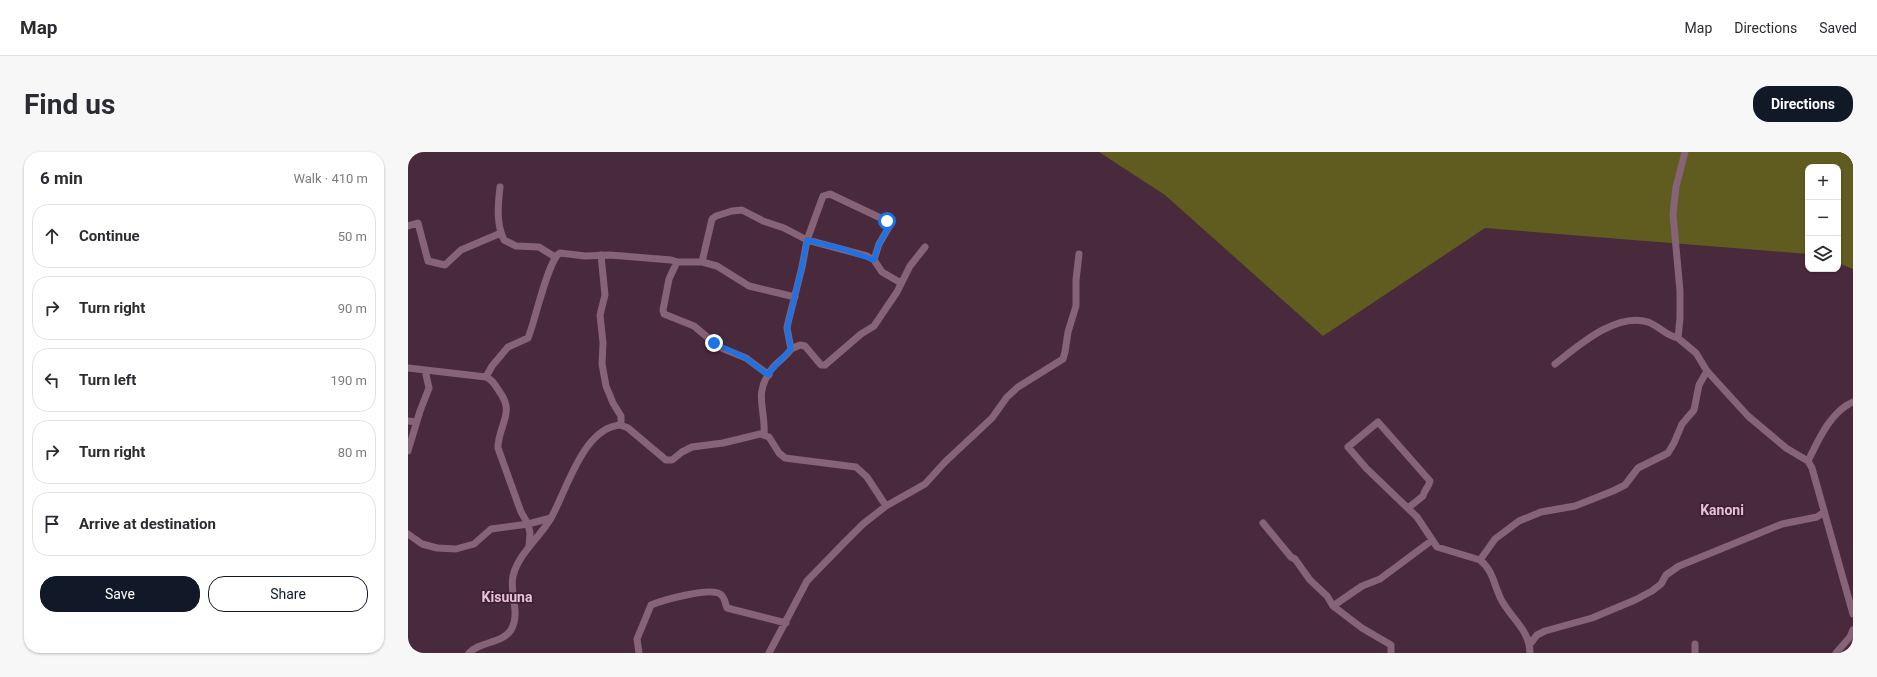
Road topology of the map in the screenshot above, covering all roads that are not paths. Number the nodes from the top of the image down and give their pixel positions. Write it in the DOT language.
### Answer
graph roads {
  1 [pos="1684,152"];
  2 [pos="500,187"];
  3 [pos="408,226"];
  4 [pos="501,233"];
  5 [pos="807,240"];
  6 [pos="925,247"];
  7 [pos="1079,254"];
  8 [pos="601,255"];
  9 [pos="555,257"];
  10 [pos="874,260"];
  11 [pos="676,262"];
  12 [pos="702,262"];
  13 [pos="901,283"];
  14 [pos="795,298"];
  15 [pos="1678,338"];
  16 [pos="791,349"];
  17 [pos="1555,364"];
  18 [pos="408,368"];
  19 [pos="425,370"];
  20 [pos="1707,371"];
  21 [pos="768,375"];
  22 [pos="486,377"];
  23 [pos="1853,402"];
  24 [pos="408,421"];
  25 [pos="416,422"];
  26 [pos="621,425"];
  27 [pos="764,435"];
  28 [pos="408,451"];
  29 [pos="1808,462"];
  30 [pos="886,506"];
  31 [pos="1408,508"];
  32 [pos="1824,512"];
  33 [pos="1817,517"];
  34 [pos="551,518"];
  35 [pos="1827,522"];
  36 [pos="528,524"];
  37 [pos="1263,524"];
  38 [pos="408,534"];
  39 [pos="1431,541"];
  40 [pos="529,546"];
  41 [pos="1480,560"];
  42 [pos="1333,606"];
  43 [pos="1853,613"];
  44 [pos="786,624"];
  45 [pos="1853,630"];
  46 [pos="1530,644"];
  47 [pos="1695,644"];
  48 [pos="408,650"];
  49 [pos="410,653"];
  50 [pos="469,653"];
  51 [pos="639,653"];
  52 [pos="769,653"];
  53 [pos="1391,653"];
  54 [pos="1530,653"];
  55 [pos="1695,653"];
  56 [pos="1836,653"];
  1 -- 15 [label="street"];
  2 -- 4 [label="street"];
  3 -- 4 [label="street"];
  4 -- 9 [label="street"];
  5 -- 10 [label="street"];
  5 -- 10 [label="street"];
  5 -- 12 [label="street"];
  5 -- 14 [label="street"];
  6 -- 13 [label="street"];
  7 -- 30 [label="street"];
  8 -- 9 [label="street"];
  8 -- 11 [label="street"];
  8 -- 26 [label="street"];
  9 -- 22 [label="street"];
  10 -- 13 [label="street"];
  11 -- 12 [label="street"];
  11 -- 21 [label="street"];
  12 -- 14 [label="street"];
  13 -- 16 [label="street"];
  14 -- 16 [label="street"];
  15 -- 17 [label="street"];
  15 -- 20 [label="street"];
  16 -- 21 [label="street"];
  18 -- 19 [label="street"];
  19 -- 22 [label="street"];
  19 -- 25 [label="street"];
  20 -- 29 [label="street"];
  20 -- 41 [label="street"];
  21 -- 27 [label="street"];
  22 -- 36 [label="street"];
  23 -- 29 [label="street"];
  24 -- 25 [label="street"];
  25 -- 28 [label="street"];
  26 -- 27 [label="street"];
  26 -- 34 [label="street"];
  27 -- 30 [label="street"];
  29 -- 32 [label="street"];
  30 -- 44 [label="street"];
  31 -- 31 [label="street"];
  31 -- 39 [label="street"];
  32 -- 33 [label="street"];
  32 -- 35 [label="street"];
  33 -- 35 [label="street"];
  33 -- 46 [label="street"];
  34 -- 36 [label="street"];
  34 -- 40 [label="street"];
  35 -- 43 [label="street"];
  36 -- 38 [label="street"];
  36 -- 40 [label="street"];
  37 -- 42 [label="street"];
  39 -- 41 [label="street"];
  39 -- 42 [label="street"];
  40 -- 50 [label="street"];
  41 -- 46 [label="street"];
  42 -- 53 [label="street"];
  44 -- 51 [label="street"];
  44 -- 52 [label="street"];
  45 -- 56 [label="street"];
  46 -- 54 [label="street"];
  47 -- 55 [label="street"];
  48 -- 49 [label="street"];
}
